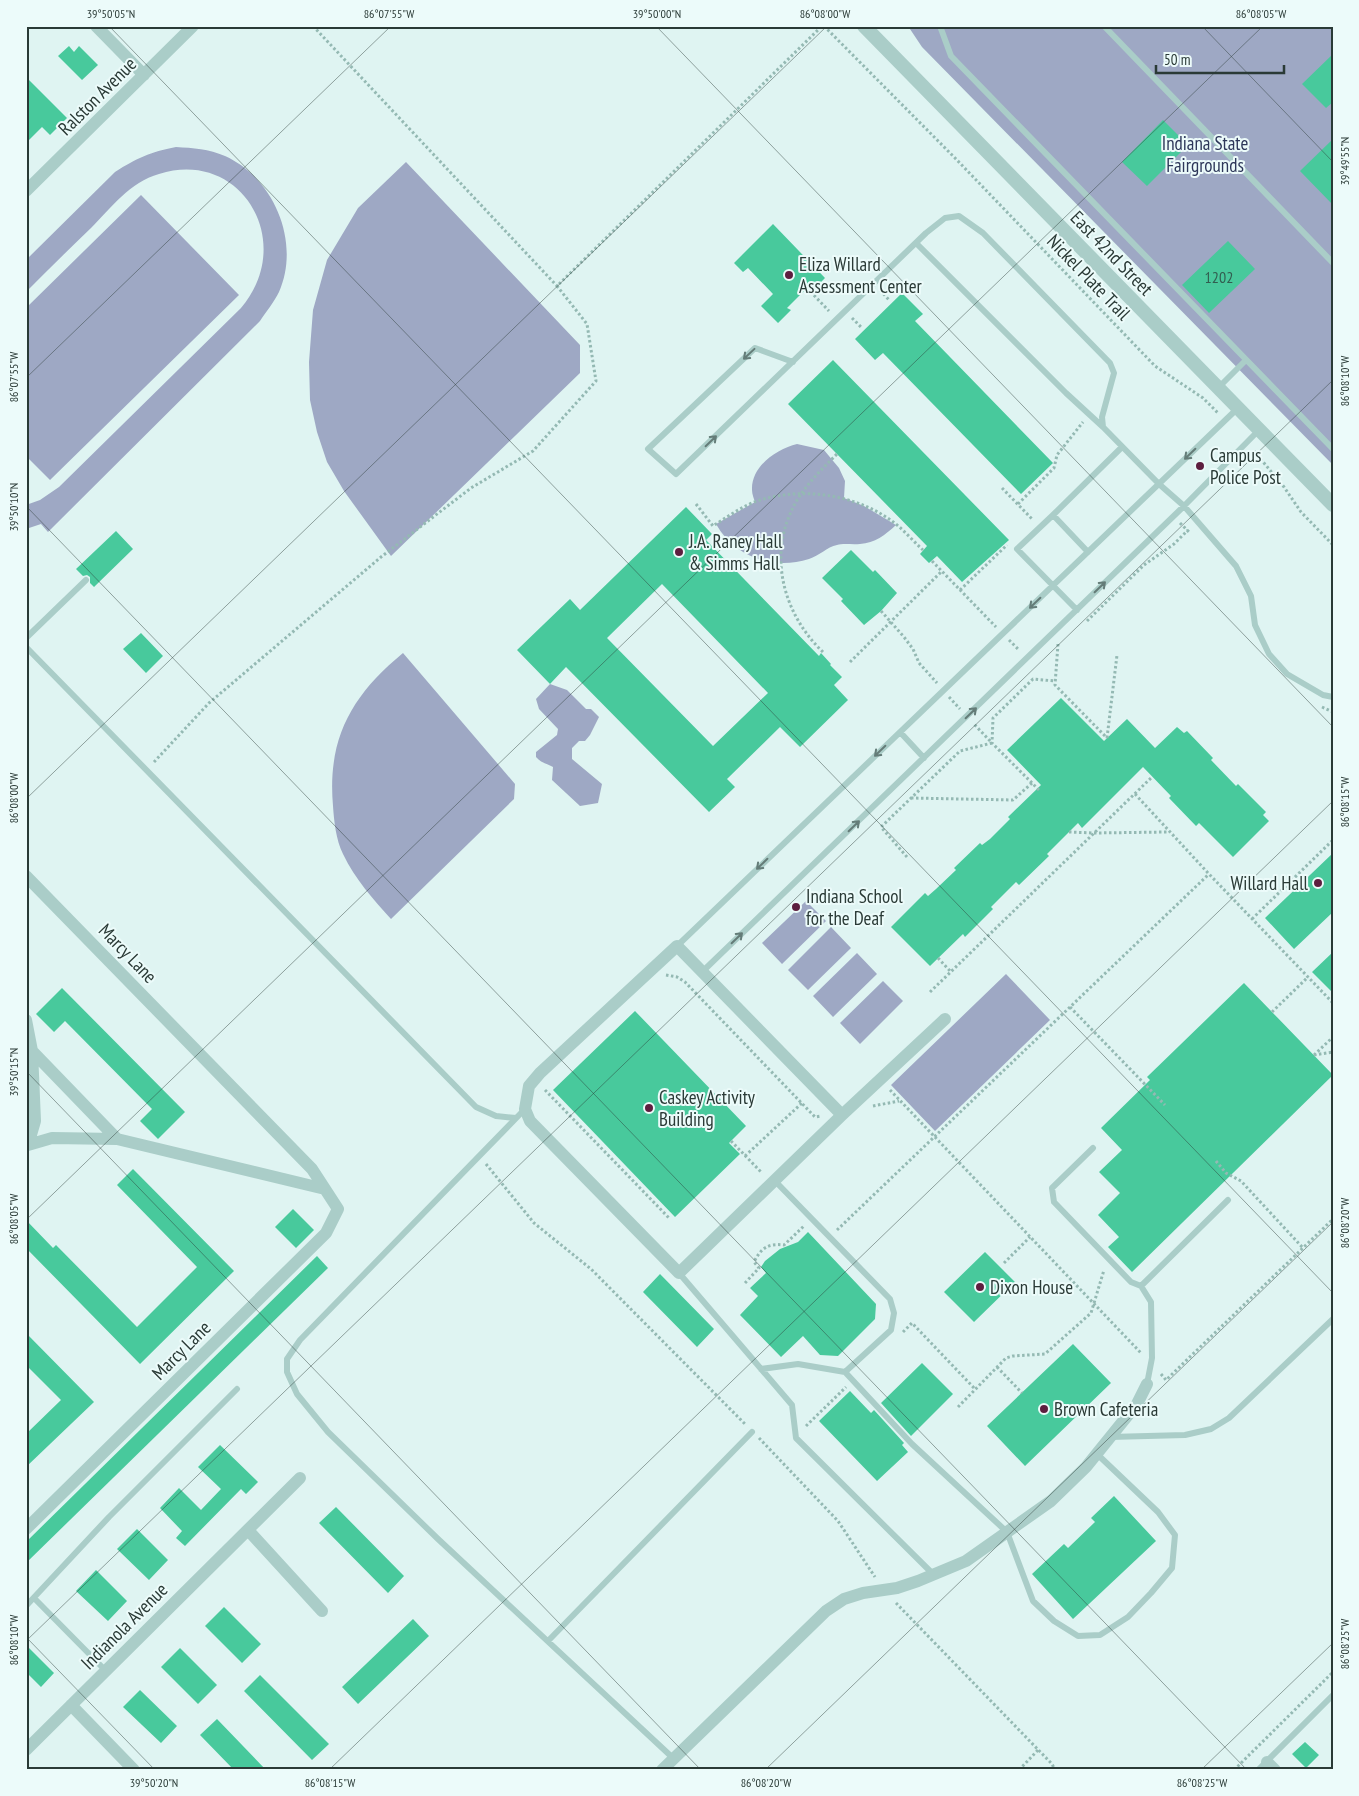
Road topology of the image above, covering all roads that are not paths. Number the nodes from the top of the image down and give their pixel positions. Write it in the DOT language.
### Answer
graph roads {
  1 [pos="96,26"];
  2 [pos="193,26"];
  3 [pos="864,26"];
  4 [pos="940,26"];
  5 [pos="1104,26"];
  6 [pos="144,75"];
  7 [pos="26,191"];
  8 [pos="916,243"];
  9 [pos="1333,262"];
  10 [pos="1246,360"];
  11 [pos="793,362"];
  12 [pos="1218,388"];
  13 [pos="1238,408"];
  14 [pos="1103,428"];
  15 [pos="1259,430"];
  16 [pos="1122,447"];
  17 [pos="1333,449"];
  18 [pos="1159,484"];
  19 [pos="1333,505"];
  20 [pos="1184,506"];
  21 [pos="1053,515"];
  22 [pos="1088,552"];
  23 [pos="86,580"];
  24 [pos="1053,586"];
  25 [pos="1077,610"];
  26 [pos="26,638"];
  27 [pos="26,647"];
  28 [pos="1333,697"];
  29 [pos="900,732"];
  30 [pos="924,758"];
  31 [pos="26,876"];
  32 [pos="677,946"];
  33 [pos="702,972"];
  34 [pos="945,1018"];
  35 [pos="26,1020"];
  36 [pos="32,1051"];
  37 [pos="842,1113"];
  38 [pos="520,1114"];
  39 [pos="117,1139"];
  40 [pos="27,1145"];
  41 [pos="1093,1148"];
  42 [pos="773,1182"];
  43 [pos="325,1189"];
  44 [pos="1228,1200"];
  45 [pos="680,1273"];
  46 [pos="1140,1286"];
  47 [pos="1333,1319"];
  48 [pos="761,1368"];
  49 [pos="845,1372"];
  50 [pos="1147,1384"];
  51 [pos="237,1389"];
  52 [pos="752,1432"];
  53 [pos="1110,1437"];
  54 [pos="1097,1454"];
  55 [pos="300,1478"];
  56 [pos="26,1529"];
  57 [pos="248,1530"];
  58 [pos="1007,1532"];
  59 [pos="934,1574"];
  60 [pos="34,1598"];
  61 [pos="26,1606"];
  62 [pos="322,1611"];
  63 [pos="548,1641"];
  64 [pos="106,1671"];
  65 [pos="1333,1695"];
  66 [pos="71,1705"];
  67 [pos="26,1750"];
  68 [pos="673,1758"];
  69 [pos="1267,1767"];
  70 [pos="134,1770"];
  71 [pos="662,1770"];
  1 -- 6 [label="street"];
  2 -- 6 [label="street, Ralston Avenue"];
  3 -- 12 [label="street, East 42nd Street"];
  4 -- 10 [label="lane"];
  5 -- 9 [label="lane"];
  6 -- 7 [label="street, Ralston Avenue"];
  8 -- 11 [label="lane"];
  8 -- 14 [label="lane"];
  8 -- 14 [label="lane"];
  10 -- 12 [label="lane"];
  10 -- 17 [label="lane"];
  11 -- 11 [label="lane, one-way"];
  12 -- 13 [label="street, East 42nd Street"];
  13 -- 15 [label="street, East 42nd Street"];
  13 -- 18 [label="lane, one-way"];
  14 -- 16 [label="lane"];
  15 -- 19 [label="street, East 42nd Street"];
  15 -- 20 [label="lane"];
  16 -- 18 [label="lane"];
  16 -- 21 [label="lane"];
  18 -- 20 [label="lane"];
  18 -- 22 [label="lane"];
  25 -- 20 [label="lane, one-way"];
  20 -- 28 [label="lane"];
  21 -- 22 [label="lane"];
  21 -- 24 [label="lane"];
  22 -- 24 [label="lane"];
  23 -- 26 [label="lane"];
  24 -- 25 [label="lane"];
  24 -- 29 [label="lane, one-way"];
  30 -- 25 [label="lane, one-way"];
  27 -- 38 [label="lane"];
  29 -- 30 [label="lane"];
  29 -- 32 [label="lane, one-way"];
  33 -- 30 [label="lane, one-way"];
  31 -- 43 [label="street, Marcy Lane"];
  32 -- 33 [label="street"];
  32 -- 38 [label="street"];
  33 -- 37 [label="street"];
  34 -- 37 [label="street"];
  35 -- 36 [label="street"];
  36 -- 39 [label="street"];
  36 -- 40 [label="street"];
  37 -- 42 [label="street"];
  38 -- 45 [label="street"];
  38 -- 63 [label="lane"];
  39 -- 40 [label="street"];
  39 -- 43 [label="street"];
  41 -- 46 [label="lane"];
  42 -- 45 [label="street"];
  42 -- 49 [label="lane"];
  43 -- 56 [label="street, Marcy Lane"];
  44 -- 46 [label="lane"];
  45 -- 48 [label="lane"];
  46 -- 50 [label="lane"];
  47 -- 53 [label="lane"];
  48 -- 49 [label="lane"];
  48 -- 59 [label="lane"];
  49 -- 58 [label="lane"];
  50 -- 53 [label="street"];
  51 -- 60 [label="lane"];
  52 -- 63 [label="lane"];
  53 -- 54 [label="street"];
  54 -- 58 [label="street"];
  54 -- 58 [label="lane"];
  55 -- 57 [label="street, Indianola Avenue"];
  57 -- 62 [label="street"];
  57 -- 64 [label="street, Indianola Avenue"];
  58 -- 59 [label="street"];
  59 -- 68 [label="street"];
  60 -- 61 [label="lane"];
  60 -- 64 [label="lane"];
  63 -- 68 [label="lane"];
  64 -- 66 [label="street, Indianola Avenue"];
  65 -- 69 [label="lane"];
  66 -- 67 [label="street, Indianola Avenue"];
  66 -- 70 [label="street"];
  68 -- 71 [label="street"];
}
